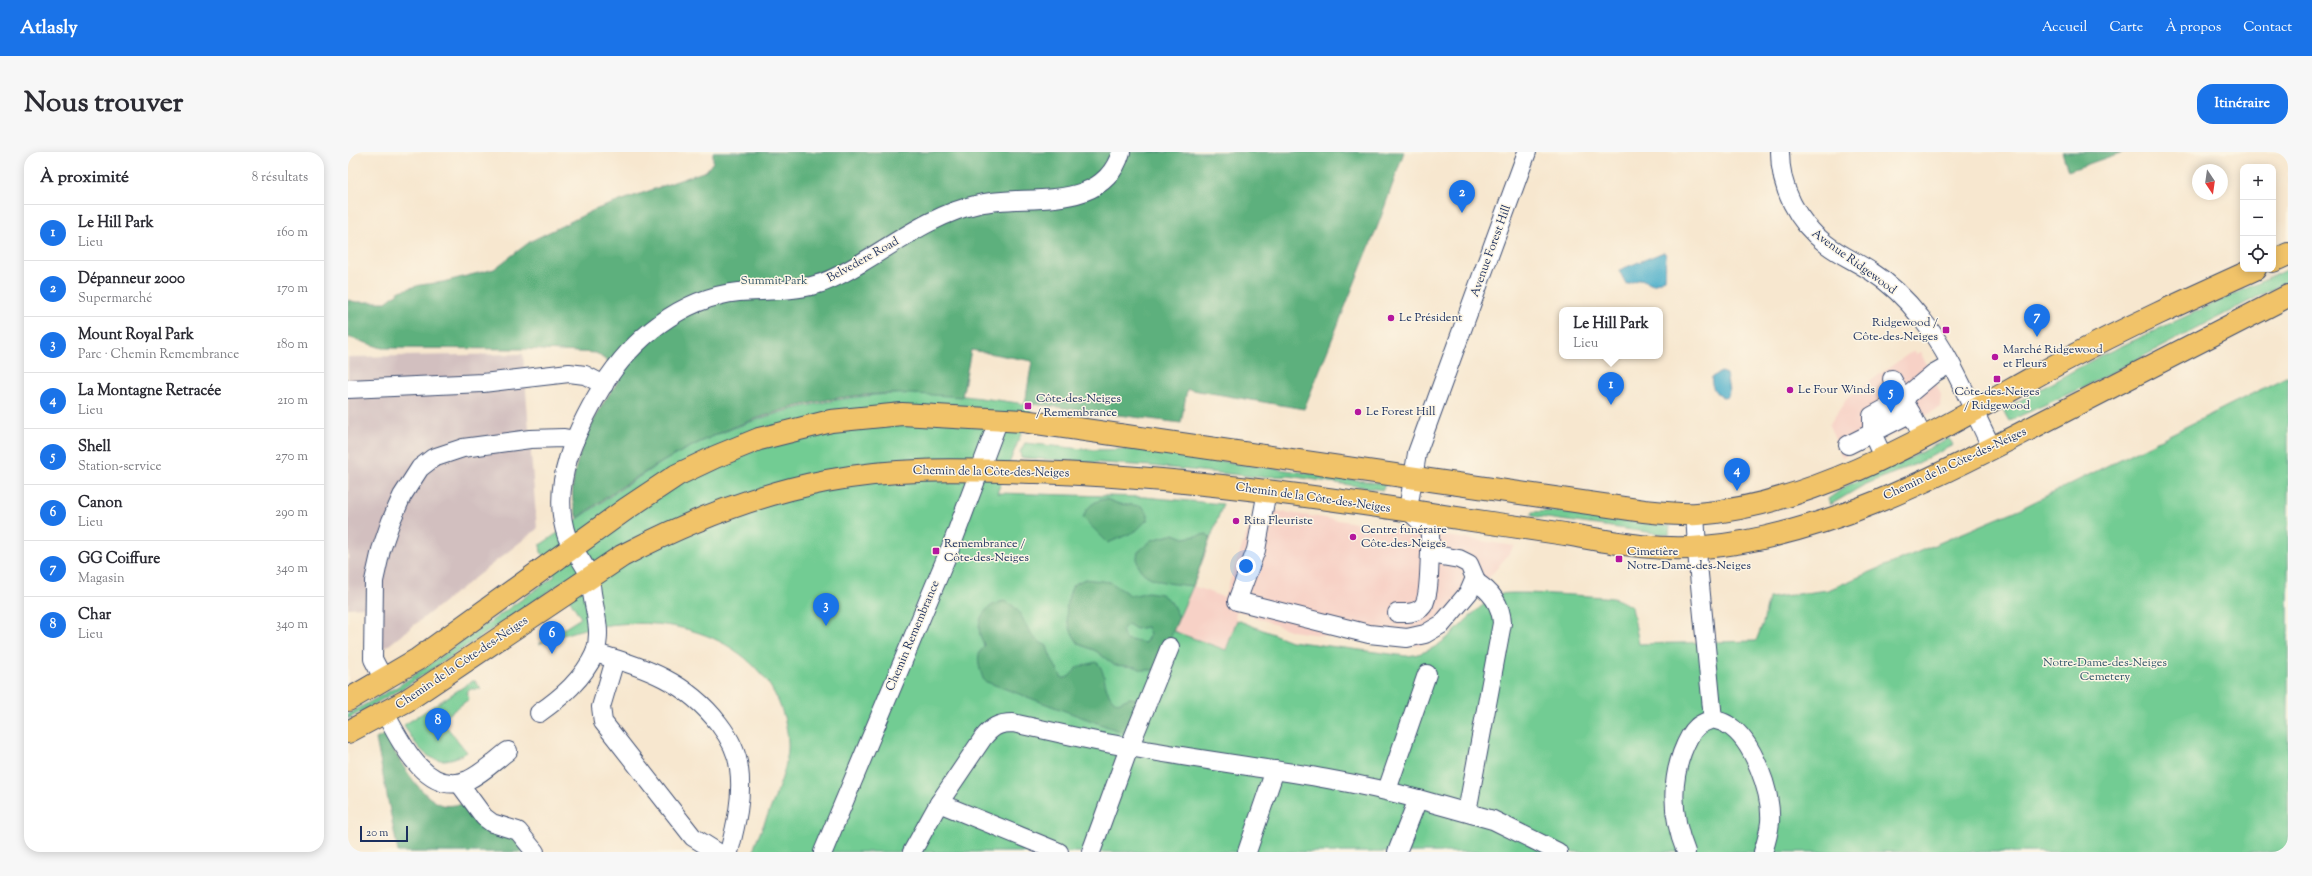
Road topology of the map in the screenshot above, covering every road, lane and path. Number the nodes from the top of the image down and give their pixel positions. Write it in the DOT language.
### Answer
graph roads {
  1 [pos="1120,152"];
  2 [pos="1528,152"];
  3 [pos="1780,152"];
  4 [pos="2288,254"];
  5 [pos="2276,260"];
  6 [pos="2248,272"];
  7 [pos="2288,296"];
  8 [pos="1950,364"];
  9 [pos="1892,379"];
  10 [pos="604,385"];
  11 [pos="348,389"];
  12 [pos="1907,406"];
  13 [pos="1973,411"];
  14 [pos="999,419"];
  15 [pos="1872,434"];
  16 [pos="1923,438"];
  17 [pos="575,440"];
  18 [pos="1848,446"];
  19 [pos="1992,448"];
  20 [pos="1883,458"];
  21 [pos="981,470"];
  22 [pos="1412,477"];
  23 [pos="1267,491"];
  24 [pos="1408,510"];
  25 [pos="1695,514"];
  26 [pos="572,547"];
  27 [pos="1697,548"];
  28 [pos="1430,554"];
  29 [pos="590,576"];
  30 [pos="1474,581"];
  31 [pos="1396,612"];
  32 [pos="1170,647"];
  33 [pos="595,653"];
  34 [pos="615,660"];
  35 [pos="1427,674"];
  36 [pos="384,680"];
  37 [pos="348,700"];
  38 [pos="385,713"];
  39 [pos="539,713"];
  40 [pos="1713,719"];
  41 [pos="348,732"];
  42 [pos="1129,748"];
  43 [pos="508,750"];
  44 [pos="1274,770"];
  45 [pos="459,783"];
  46 [pos="1387,790"];
  47 [pos="1418,799"];
  48 [pos="939,803"];
  49 [pos="1467,812"];
  50 [pos="535,852"];
  51 [pos="717,852"];
  52 [pos="729,852"];
  53 [pos="823,852"];
  54 [pos="912,852"];
  55 [pos="1059,852"];
  56 [pos="1091,852"];
  57 [pos="1247,852"];
  58 [pos="1397,852"];
  59 [pos="1558,852"];
  60 [pos="1686,852"];
  61 [pos="1763,852"];
  1 -- 10 [label="street, Belvedere Road"];
  2 -- 22 [label="street, Avenue Forest Hill"];
  3 -- 8 [label="street, Avenue Ridgewood"];
  4 -- 5 [label="main road"];
  6 -- 13 [label="main road"];
  7 -- 19 [label="main road, Chemin de la Côte-des-Neiges"];
  8 -- 12 [label="street"];
  8 -- 13 [label="street, Avenue Ridgewood"];
  9 -- 12 [label="street"];
  10 -- 11 [label="street"];
  10 -- 17 [label="street, Belvedere Road"];
  12 -- 15 [label="street"];
  12 -- 15 [label="street"];
  12 -- 16 [label="street"];
  13 -- 16 [label="main road"];
  13 -- 19 [label="street, Avenue Ridgewood"];
  14 -- 21 [label="street, Chemin Remembrance"];
  14 -- 22 [label="main road"];
  14 -- 26 [label="main road"];
  15 -- 18 [label="street"];
  15 -- 20 [label="street"];
  16 -- 20 [label="main road"];
  17 -- 26 [label="street, Belvedere Road"];
  17 -- 36 [label="street"];
  19 -- 27 [label="main road, Chemin de la Côte-des-Neiges"];
  20 -- 25 [label="main road"];
  21 -- 23 [label="main road, Chemin de la Côte-des-Neiges"];
  21 -- 29 [label="main road, Chemin de la Côte-des-Neiges"];
  21 -- 53 [label="street, Chemin Remembrance"];
  22 -- 24 [label="street, Avenue Forest Hill"];
  22 -- 25 [label="main road"];
  23 -- 24 [label="main road, Chemin de la Côte-des-Neiges"];
  23 -- 30 [label="street"];
  24 -- 27 [label="main road, Chemin de la Côte-des-Neiges"];
  24 -- 28 [label="street"];
  25 -- 27 [label="street"];
  26 -- 29 [label="street, Belvedere Road"];
  26 -- 36 [label="main road"];
  27 -- 40 [label="street"];
  28 -- 30 [label="street"];
  28 -- 31 [label="street"];
  29 -- 33 [label="street"];
  29 -- 38 [label="main road, Chemin de la Côte-des-Neiges"];
  30 -- 49 [label="street"];
  32 -- 42 [label="street"];
  33 -- 34 [label="street"];
  33 -- 39 [label="street"];
  34 -- 51 [label="street"];
  34 -- 52 [label="street"];
  35 -- 46 [label="street"];
  36 -- 37 [label="main road"];
  38 -- 41 [label="main road, Chemin de la Côte-des-Neiges"];
  38 -- 45 [label="street"];
  40 -- 60 [label="street"];
  40 -- 61 [label="street"];
  42 -- 44 [label="street"];
  42 -- 48 [label="street"];
  42 -- 56 [label="street"];
  43 -- 45 [label="street"];
  44 -- 46 [label="street"];
  44 -- 57 [label="street"];
  45 -- 50 [label="street"];
  46 -- 47 [label="street"];
  47 -- 49 [label="street"];
  47 -- 58 [label="street"];
  48 -- 54 [label="street"];
  48 -- 55 [label="street"];
  49 -- 59 [label="street"];
}
